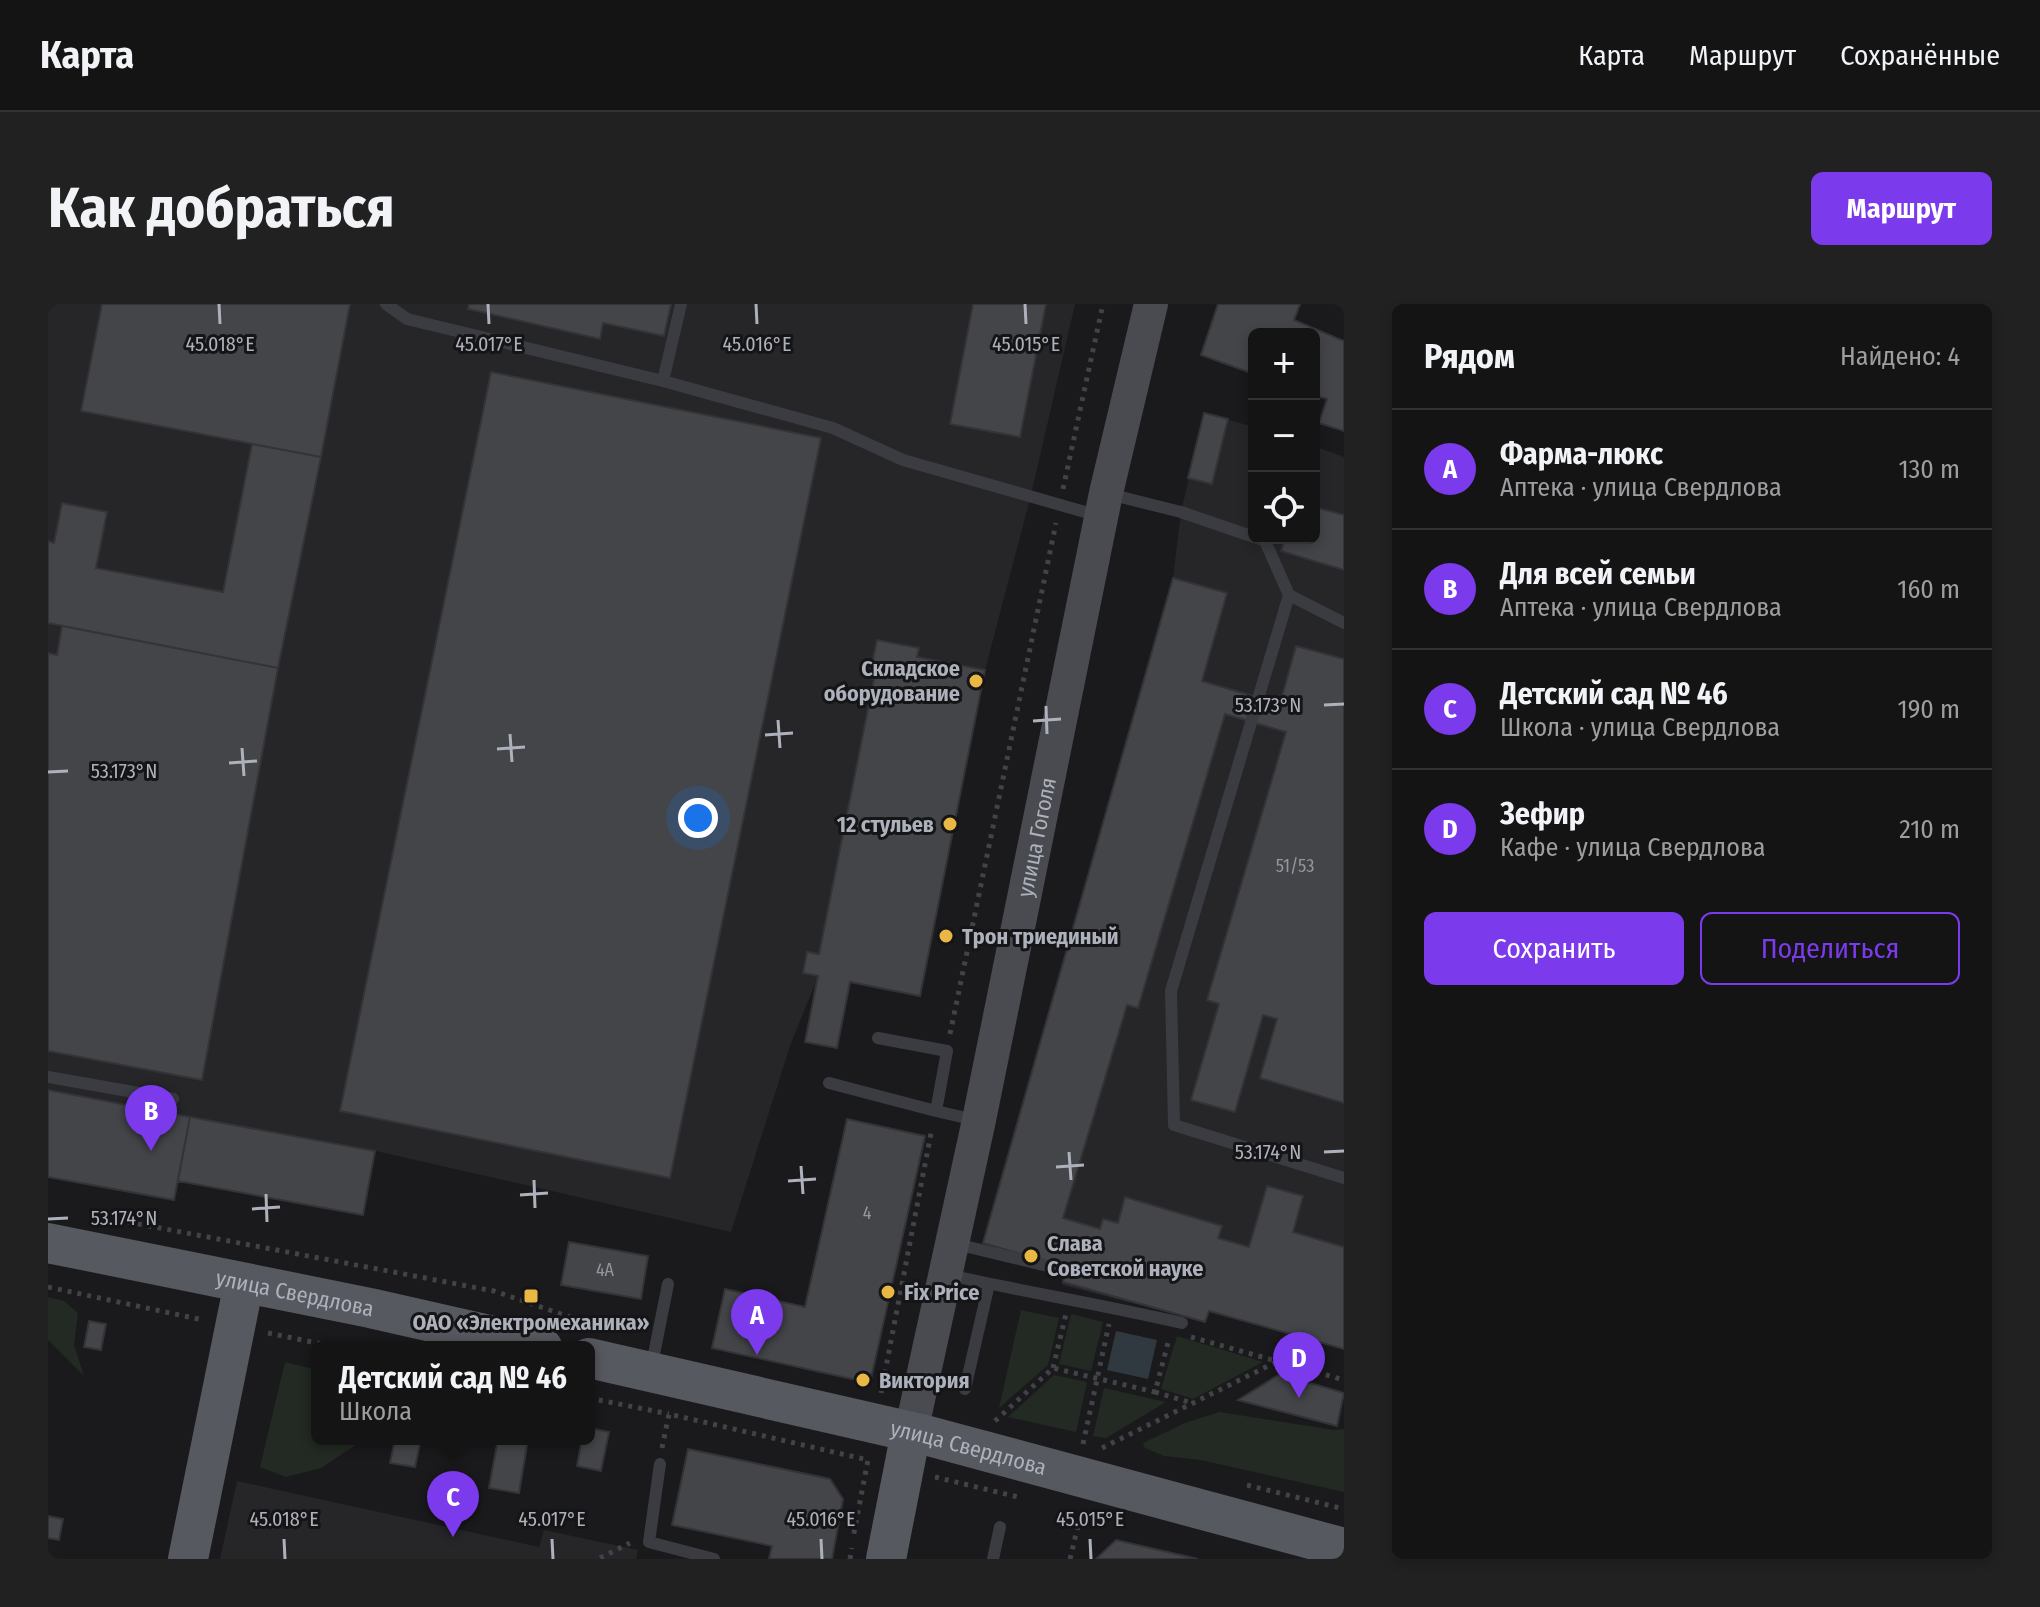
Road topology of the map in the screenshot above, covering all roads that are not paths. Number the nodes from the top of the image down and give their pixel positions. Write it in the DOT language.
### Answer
graph roads {
  1 [pos="386,304"];
  2 [pos="681,304"];
  3 [pos="1151,304"];
  4 [pos="663,381"];
  5 [pos="1104,505"];
  6 [pos="1248,536"];
  7 [pos="1266,544"];
  8 [pos="1289,595"];
  9 [pos="1344,623"];
  10 [pos="878,1038"];
  11 [pos="48,1077"];
  12 [pos="829,1083"];
  13 [pos="173,1099"];
  14 [pos="936,1111"];
  15 [pos="979,1120"];
  16 [pos="1344,1178"];
  17 [pos="48,1243"];
  18 [pos="949,1259"];
  19 [pos="1073,1272"];
  20 [pos="244,1283"];
  21 [pos="668,1284"];
  22 [pos="989,1284"];
  23 [pos="1183,1329"];
  24 [pos="516,1341"];
  25 [pos="595,1343"];
  26 [pos="650,1372"];
  27 [pos="965,1389"];
  28 [pos="911,1432"];
  29 [pos="660,1464"];
  30 [pos="1000,1527"];
  31 [pos="1344,1548"];
  32 [pos="188,1559"];
  33 [pos="714,1559"];
  34 [pos="886,1559"];
  35 [pos="993,1559"];
  1 -- 4 [label="lane"];
  2 -- 4 [label="lane"];
  3 -- 5 [label="main road, улица Гоголя"];
  4 -- 5 [label="lane"];
  5 -- 6 [label="lane"];
  5 -- 15 [label="main road, улица Гоголя"];
  7 -- 8 [label="lane"];
  8 -- 9 [label="lane"];
  8 -- 16 [label="lane"];
  10 -- 14 [label="lane"];
  11 -- 13 [label="lane"];
  12 -- 14 [label="lane"];
  14 -- 15 [label="lane"];
  15 -- 18 [label="main road, улица Гоголя"];
  17 -- 20 [label="main road, улица Свердлова"];
  18 -- 19 [label="lane"];
  18 -- 22 [label="lane"];
  18 -- 28 [label="main road, улица Гоголя"];
  20 -- 24 [label="main road, улица Свердлова"];
  20 -- 32 [label="main road"];
  21 -- 26 [label="lane"];
  22 -- 23 [label="lane"];
  22 -- 27 [label="lane"];
  25 -- 26 [label="main road, улица Свердлова"];
  26 -- 28 [label="main road, улица Свердлова"];
  28 -- 31 [label="main road, улица Свердлова"];
  28 -- 34 [label="main road, улица Гоголя"];
  29 -- 33 [label="lane"];
  30 -- 35 [label="lane"];
}
